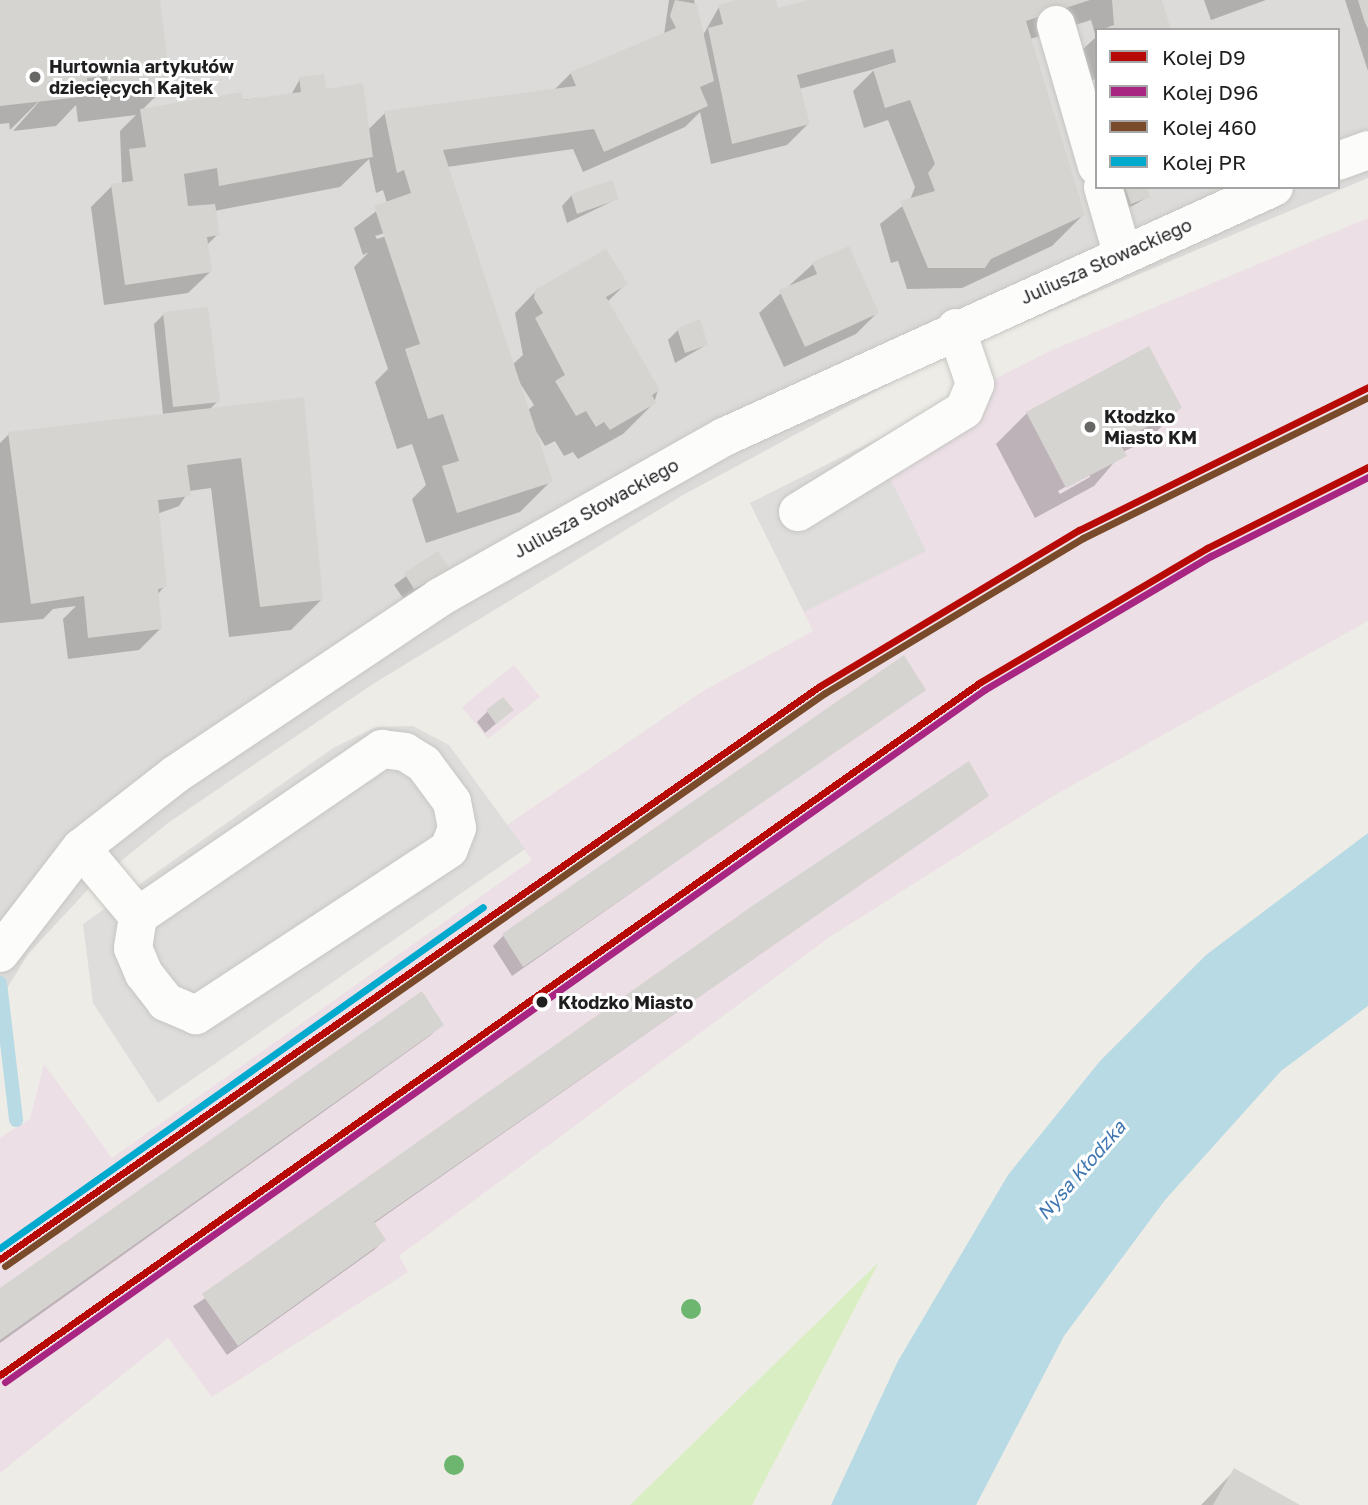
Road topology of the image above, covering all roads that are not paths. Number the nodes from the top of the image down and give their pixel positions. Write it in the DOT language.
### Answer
graph roads {
  1 [pos="1056,25"];
  2 [pos="1368,150"];
  3 [pos="1095,159"];
  4 [pos="1340,161"];
  5 [pos="1104,189"];
  6 [pos="1269,189"];
  7 [pos="1122,253"];
  8 [pos="956,328"];
  9 [pos="798,512"];
  10 [pos="81,848"];
  11 [pos="138,916"];
  12 [pos="10,938"];
  1 -- 3 [label="street"];
  2 -- 4 [label="street"];
  5 -- 7 [label="street"];
  6 -- 7 [label="street, Juliusza Słowackiego"];
  7 -- 8 [label="street, Juliusza Słowackiego"];
  8 -- 9 [label="street"];
  8 -- 10 [label="street, Juliusza Słowackiego"];
  10 -- 11 [label="street"];
  10 -- 12 [label="street, Juliusza Słowackiego"];
  11 -- 11 [label="street"];
}
